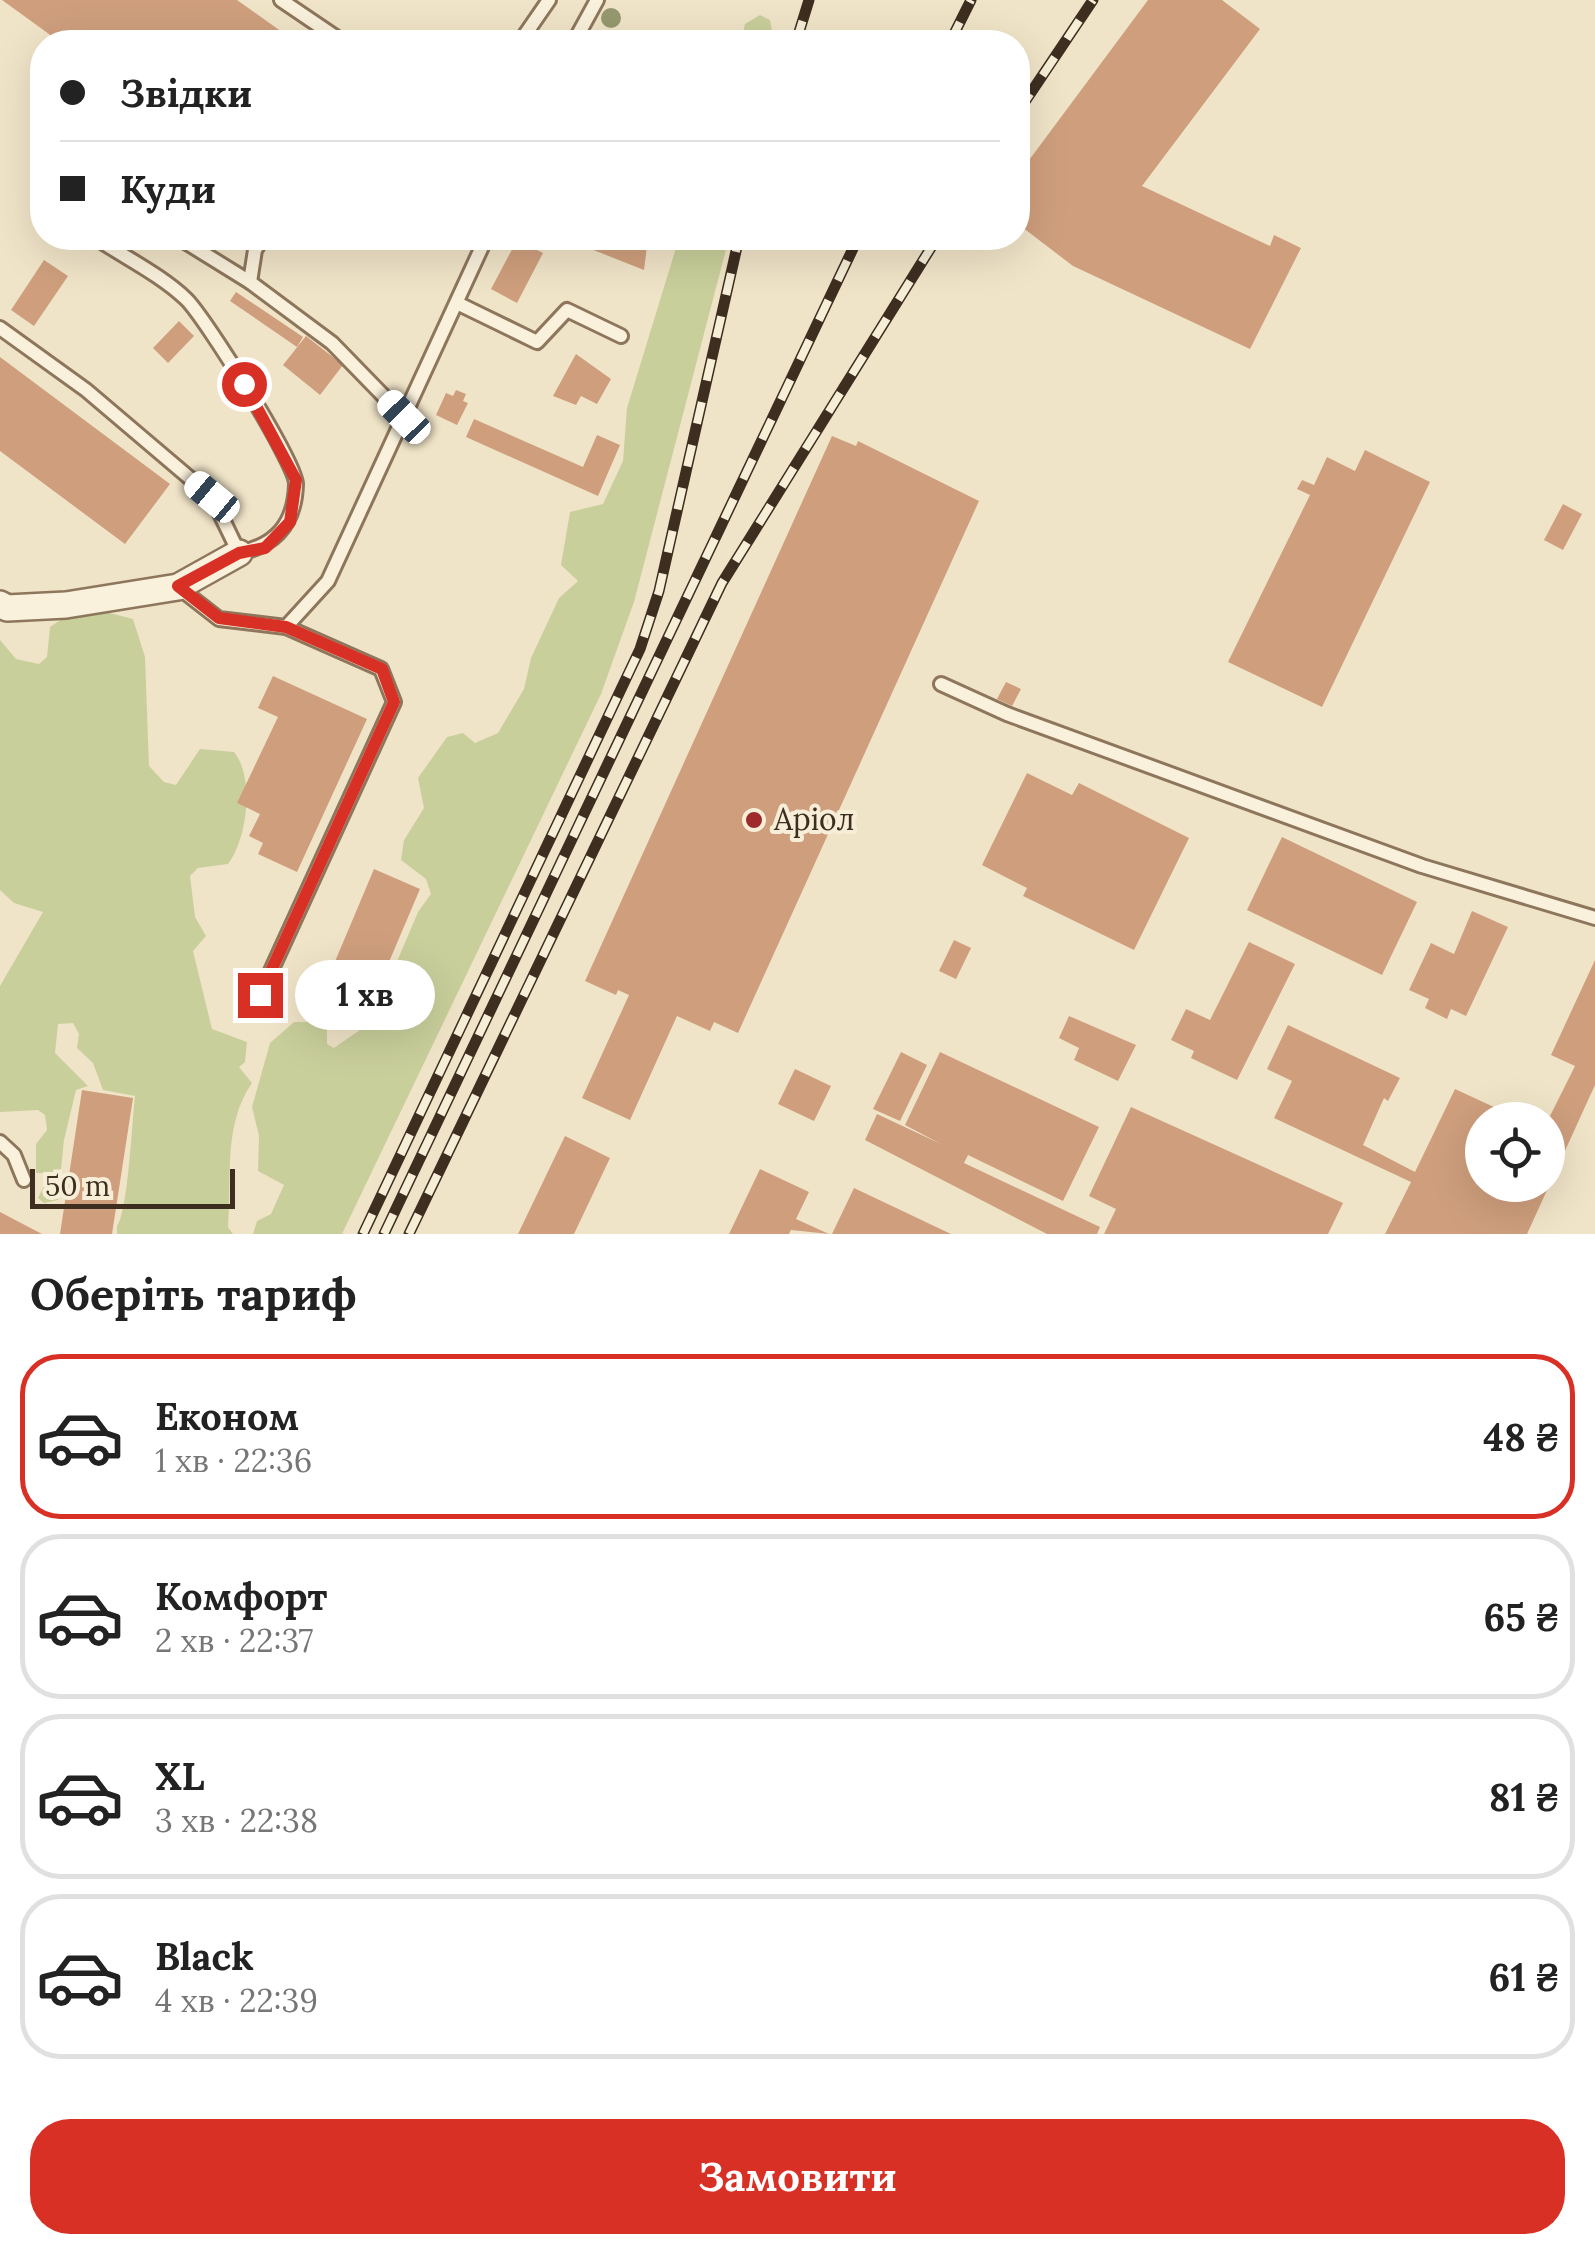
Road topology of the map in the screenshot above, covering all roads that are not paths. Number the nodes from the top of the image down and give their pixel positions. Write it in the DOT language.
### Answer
graph roads {
  1 [pos="281,0"];
  2 [pos="549,0"];
  3 [pos="596,0"];
  4 [pos="325,30"];
  5 [pos="528,30"];
  6 [pos="580,30"];
  7 [pos="114,250"];
  8 [pos="199,250"];
  9 [pos="256,250"];
  10 [pos="481,250"];
  11 [pos="250,282"];
  12 [pos="459,304"];
  13 [pos="0,328"];
  14 [pos="621,336"];
  15 [pos="404,417"];
  16 [pos="239,553"];
  17 [pos="178,586"];
  18 [pos="0,604"];
  19 [pos="286,627"];
  20 [pos="941,684"];
  21 [pos="1595,918"];
  22 [pos="260,995"];
  23 [pos="0,1142"];
  24 [pos="24,1180"];
  1 -- 4 [label="lane"];
  2 -- 5 [label="lane"];
  3 -- 6 [label="lane"];
  7 -- 16 [label="lane"];
  8 -- 11 [label="lane"];
  9 -- 11 [label="lane"];
  10 -- 12 [label="lane"];
  11 -- 15 [label="lane"];
  12 -- 14 [label="lane"];
  12 -- 15 [label="lane"];
  13 -- 16 [label="lane"];
  15 -- 19 [label="lane"];
  16 -- 17 [label="street"];
  17 -- 18 [label="street"];
  17 -- 19 [label="lane"];
  19 -- 22 [label="lane"];
  20 -- 21 [label="lane"];
  23 -- 24 [label="lane"];
}
